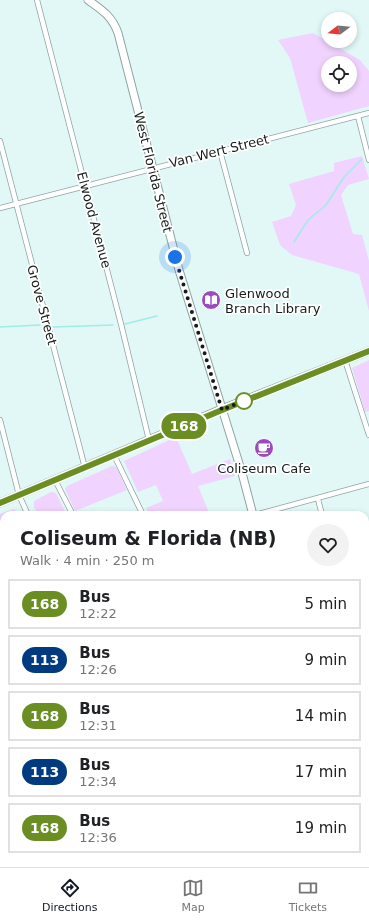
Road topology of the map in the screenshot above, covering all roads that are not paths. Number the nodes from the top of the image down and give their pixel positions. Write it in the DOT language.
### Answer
graph roads {
  1 [pos="36,0"];
  2 [pos="88,0"];
  3 [pos="369,113"];
  4 [pos="358,116"];
  5 [pos="0,141"];
  6 [pos="220,151"];
  7 [pos="369,160"];
  8 [pos="152,168"];
  9 [pos="85,187"];
  10 [pos="15,204"];
  11 [pos="0,208"];
  12 [pos="247,253"];
  13 [pos="369,351"];
  14 [pos="345,360"];
  15 [pos="222,410"];
  16 [pos="0,420"];
  17 [pos="369,436"];
  18 [pos="149,440"];
  19 [pos="114,455"];
  20 [pos="85,468"];
  21 [pos="55,480"];
  22 [pos="369,484"];
  23 [pos="19,495"];
  24 [pos="318,499"];
  25 [pos="0,503"];
  26 [pos="26,511"];
  27 [pos="71,511"];
  28 [pos="141,511"];
  29 [pos="253,511"];
  30 [pos="270,511"];
  31 [pos="321,511"];
  1 -- 9 [label="street, Elwood Avenue"];
  2 -- 8 [label="main road, West Florida Street"];
  3 -- 4 [label="street, Van Wert Street"];
  4 -- 6 [label="street, Van Wert Street"];
  4 -- 7 [label="street"];
  5 -- 10 [label="street, Grove Street"];
  6 -- 8 [label="street, Van Wert Street"];
  6 -- 12 [label="street"];
  8 -- 9 [label="street, Van Wert Street"];
  8 -- 15 [label="main road, West Florida Street"];
  9 -- 10 [label="street, Van Wert Street"];
  9 -- 18 [label="street, Elwood Avenue"];
  10 -- 11 [label="street, Van Wert Street"];
  10 -- 20 [label="street, Grove Street"];
  13 -- 14 [label="main road"];
  14 -- 15 [label="main road"];
  14 -- 17 [label="street"];
  15 -- 18 [label="main road"];
  15 -- 29 [label="main road, West Florida Street"];
  16 -- 23 [label="street"];
  18 -- 19 [label="main road"];
  19 -- 20 [label="main road"];
  19 -- 28 [label="street"];
  20 -- 21 [label="main road"];
  21 -- 23 [label="main road"];
  21 -- 27 [label="street"];
  22 -- 24 [label="street"];
  23 -- 25 [label="main road"];
  23 -- 26 [label="street"];
  24 -- 30 [label="street"];
  24 -- 31 [label="street"];
}
